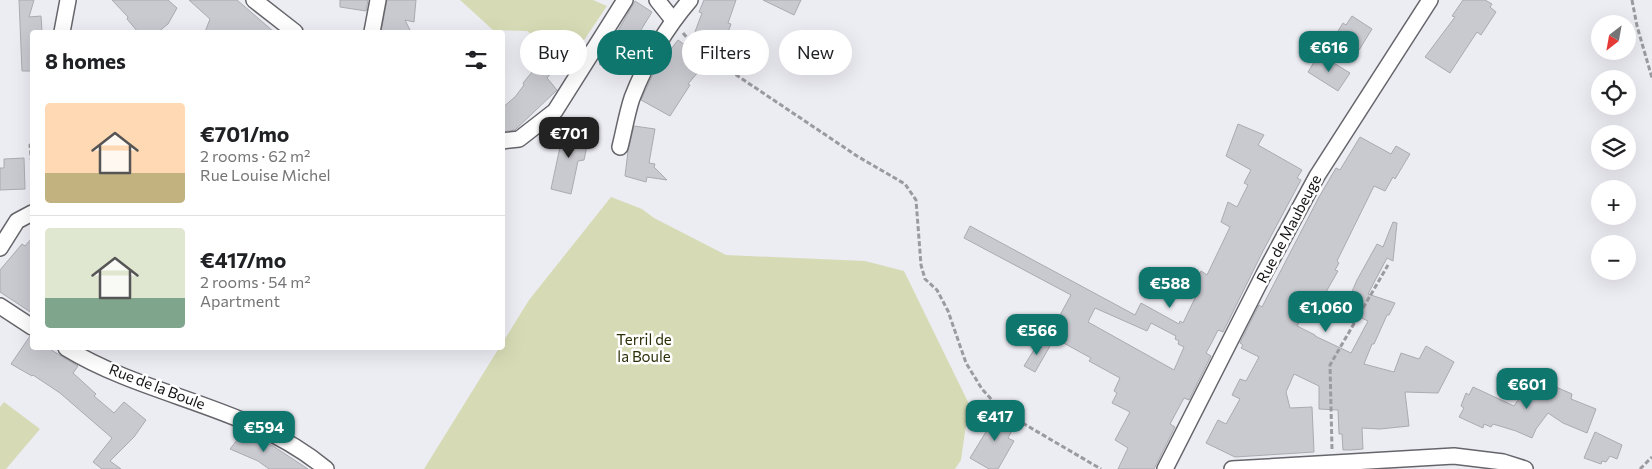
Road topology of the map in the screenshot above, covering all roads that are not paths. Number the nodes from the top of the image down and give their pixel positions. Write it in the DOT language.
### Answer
graph roads {
  1 [pos="68,0"];
  2 [pos="254,0"];
  3 [pos="378,0"];
  4 [pos="625,0"];
  5 [pos="657,0"];
  6 [pos="690,0"];
  7 [pos="1430,0"];
  8 [pos="673,20"];
  9 [pos="62,30"];
  10 [pos="292,30"];
  11 [pos="372,30"];
  12 [pos="505,141"];
  13 [pos="620,147"];
  14 [pos="30,214"];
  15 [pos="6,226"];
  16 [pos="0,248"];
  17 [pos="0,306"];
  18 [pos="30,326"];
  19 [pos="70,350"];
  20 [pos="326,469"];
  21 [pos="1166,469"];
  22 [pos="1232,469"];
  23 [pos="1525,469"];
  1 -- 9 [label="street"];
  2 -- 10 [label="street"];
  3 -- 11 [label="street"];
  4 -- 12 [label="street"];
  5 -- 8 [label="street"];
  6 -- 8 [label="street"];
  7 -- 21 [label="street, Rue de Maubeuge"];
  8 -- 13 [label="street"];
  14 -- 15 [label="street"];
  15 -- 16 [label="street"];
  17 -- 18 [label="street"];
  19 -- 20 [label="street, Rue de la Boule"];
  22 -- 23 [label="street"];
}
